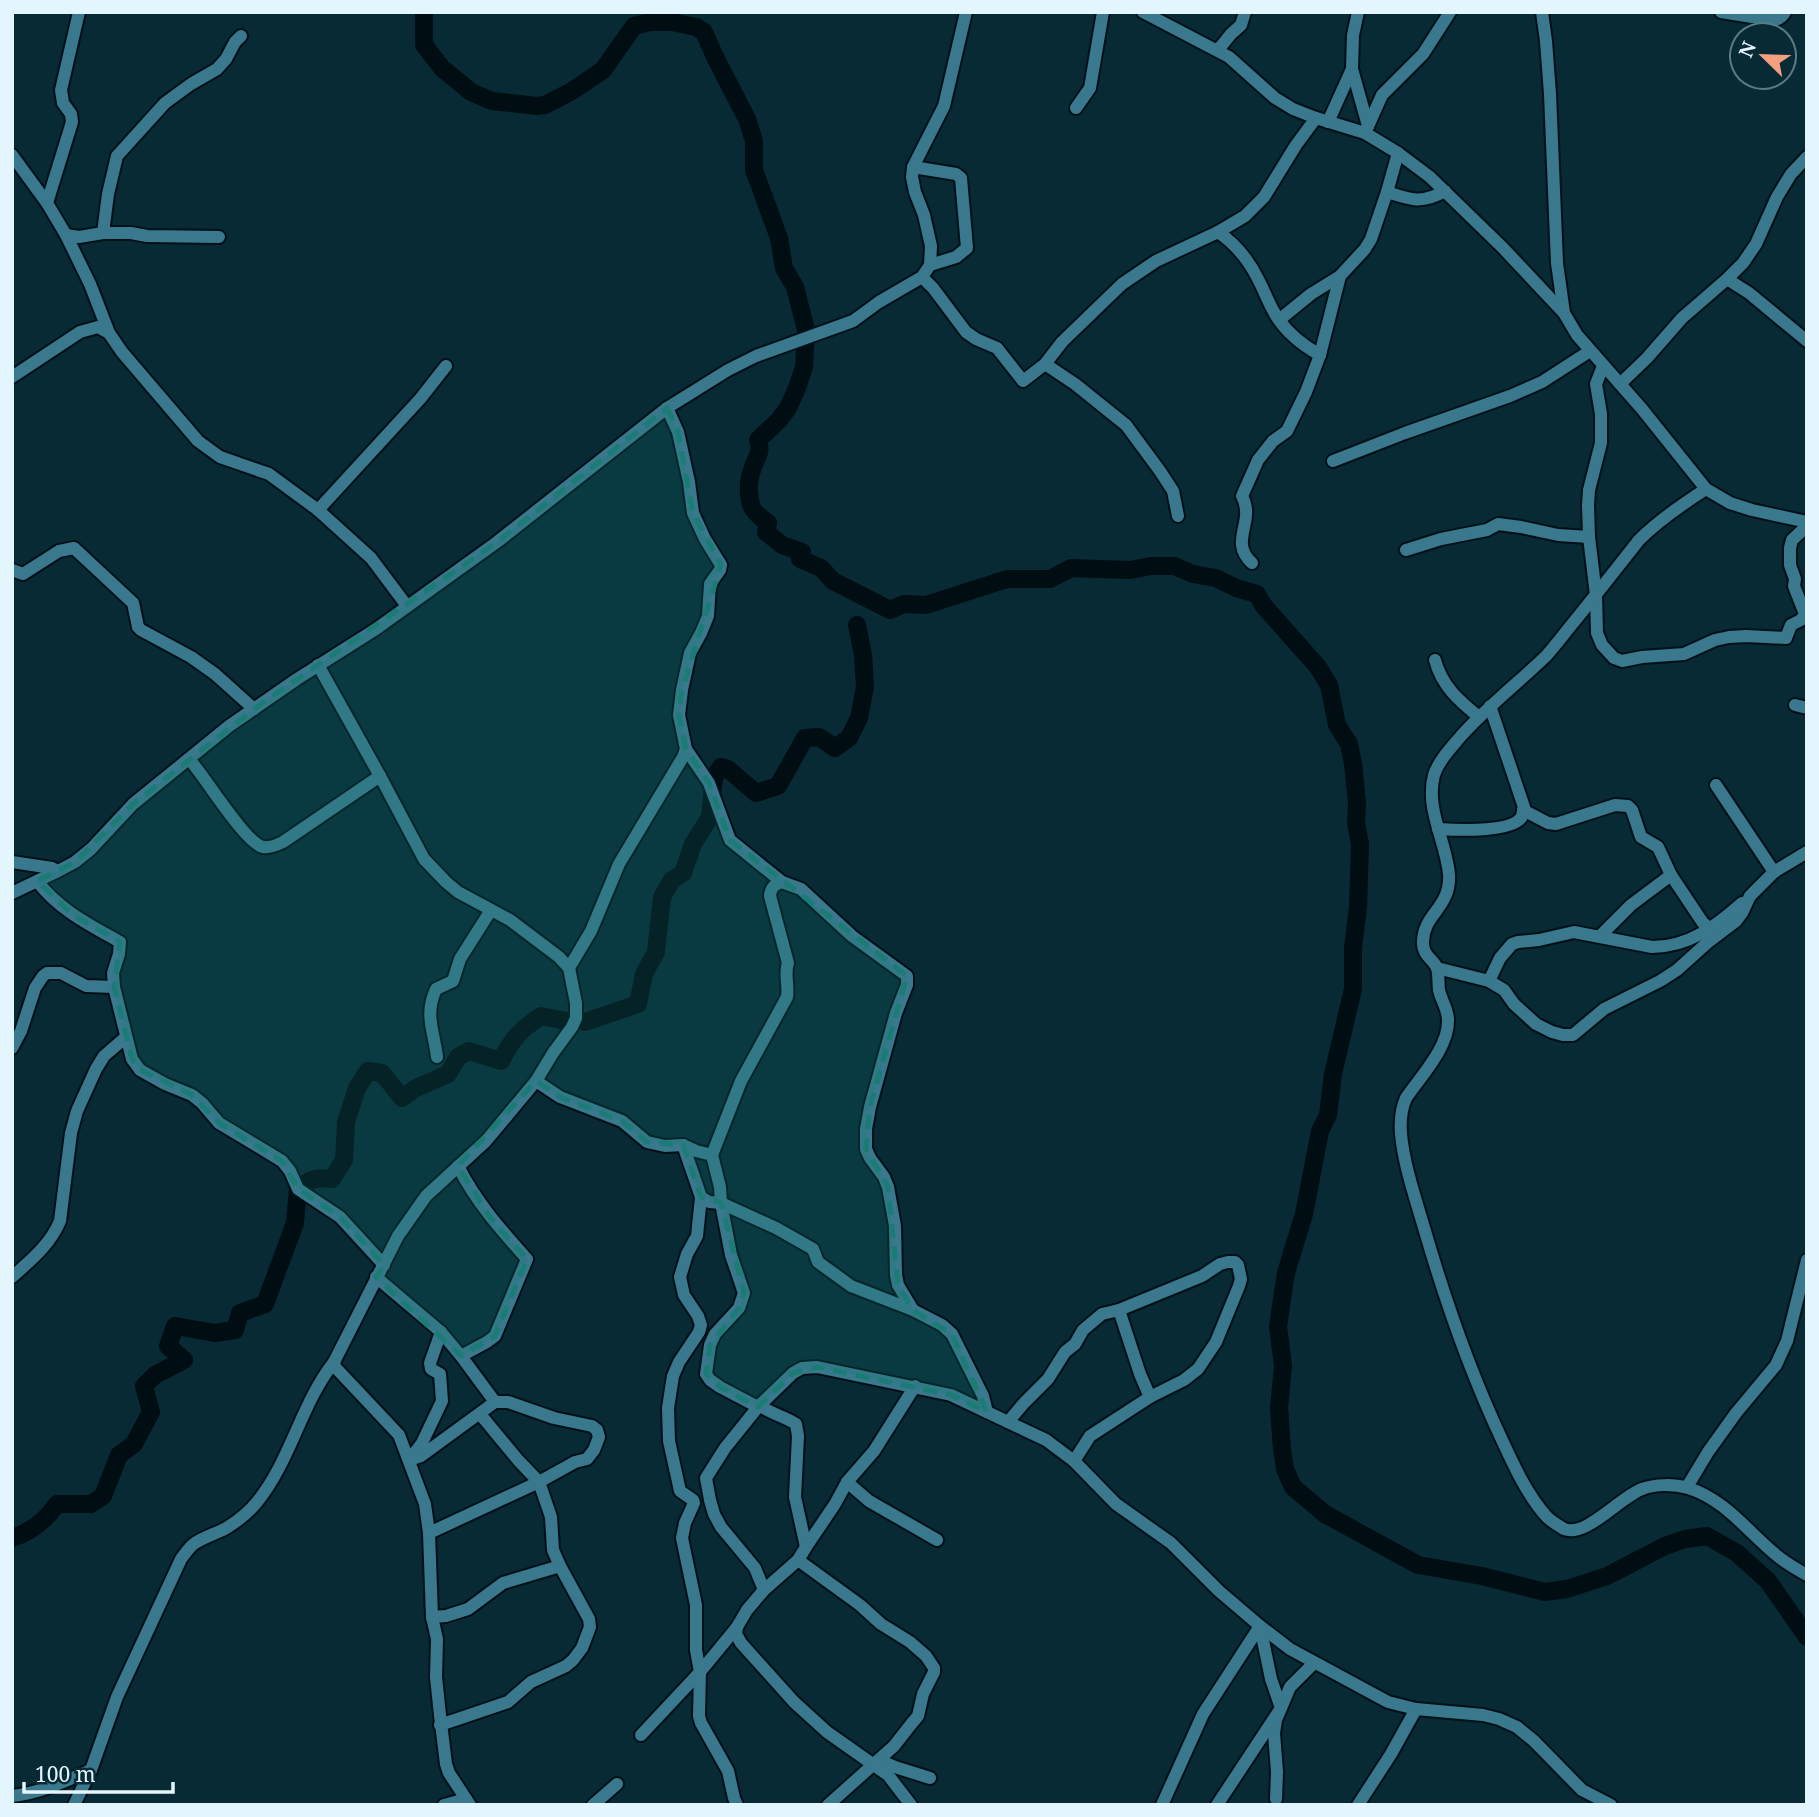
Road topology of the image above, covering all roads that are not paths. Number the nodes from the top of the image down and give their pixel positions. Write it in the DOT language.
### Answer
graph roads {
  1 [pos="79,12"];
  2 [pos="966,12"];
  3 [pos="1103,12"];
  4 [pos="1143,12"];
  5 [pos="1245,12"];
  6 [pos="1358,12"];
  7 [pos="1450,12"];
  8 [pos="1542,12"];
  9 [pos="1721,12"];
  10 [pos="1785,12"];
  11 [pos="241,36"];
  12 [pos="1218,50"];
  13 [pos="1353,69"];
  14 [pos="1076,108"];
  15 [pos="1322,120"];
  16 [pos="1367,130"];
  17 [pos="1398,153"];
  18 [pos="12,155"];
  19 [pos="1807,157"];
  20 [pos="913,167"];
  21 [pos="1445,191"];
  22 [pos="1387,192"];
  23 [pos="47,203"];
  24 [pos="1217,232"];
  25 [pos="103,233"];
  26 [pos="66,235"];
  27 [pos="219,237"];
  28 [pos="930,265"];
  29 [pos="1340,276"];
  30 [pos="922,277"];
  31 [pos="1727,279"];
  32 [pos="1564,313"];
  33 [pos="1279,320"];
  34 [pos="109,332"];
  35 [pos="1807,341"];
  36 [pos="1590,351"];
  37 [pos="1320,355"];
  38 [pos="1045,364"];
  39 [pos="446,366"];
  40 [pos="1603,366"];
  41 [pos="12,377"];
  42 [pos="1620,384"];
  43 [pos="667,408"];
  44 [pos="1333,461"];
  45 [pos="1706,489"];
  46 [pos="318,510"];
  47 [pos="1178,516"];
  48 [pos="1807,524"];
  49 [pos="1589,537"];
  50 [pos="1406,550"];
  51 [pos="1252,563"];
  52 [pos="12,570"];
  53 [pos="1597,595"];
  54 [pos="407,606"];
  55 [pos="1434,660"];
  56 [pos="318,665"];
  57 [pos="1490,706"];
  58 [pos="254,709"];
  59 [pos="1479,717"];
  60 [pos="686,749"];
  61 [pos="189,759"];
  62 [pos="380,776"];
  63 [pos="1716,785"];
  64 [pos="1523,810"];
  65 [pos="1438,829"];
  66 [pos="1807,852"];
  67 [pos="12,862"];
  68 [pos="58,872"];
  69 [pos="1774,872"];
  70 [pos="1671,875"];
  71 [pos="37,881"];
  72 [pos="782,882"];
  73 [pos="12,893"];
  74 [pos="491,910"];
  75 [pos="1713,932"];
  76 [pos="1600,936"];
  77 [pos="569,968"];
  78 [pos="1437,968"];
  79 [pos="1489,981"];
  80 [pos="114,987"];
  81 [pos="126,1037"];
  82 [pos="12,1048"];
  83 [pos="437,1056"];
  84 [pos="536,1081"];
  85 [pos="683,1145"];
  86 [pos="712,1155"];
  87 [pos="458,1166"];
  88 [pos="701,1197"];
  89 [pos="721,1203"];
  90 [pos="1807,1260"];
  91 [pos="384,1265"];
  92 [pos="12,1277"];
  93 [pos="376,1277"];
  94 [pos="913,1310"];
  95 [pos="1119,1310"];
  96 [pos="441,1332"];
  97 [pos="461,1356"];
  98 [pos="334,1362"];
  99 [pos="915,1386"];
  100 [pos="1150,1397"];
  101 [pos="495,1402"];
  102 [pos="759,1406"];
  103 [pos="987,1412"];
  104 [pos="480,1414"];
  105 [pos="1008,1422"];
  106 [pos="410,1459"];
  107 [pos="1074,1461"];
  108 [pos="539,1482"];
  109 [pos="847,1482"];
  110 [pos="1687,1487"];
  111 [pos="429,1533"];
  112 [pos="937,1540"];
  113 [pos="806,1547"];
  114 [pos="798,1560"];
  115 [pos="559,1566"];
  116 [pos="1807,1575"];
  117 [pos="764,1590"];
  118 [pos="432,1617"];
  119 [pos="1260,1626"];
  120 [pos="737,1627"];
  121 [pos="1314,1663"];
  122 [pos="700,1672"];
  123 [pos="1281,1708"];
  124 [pos="1416,1709"];
  125 [pos="440,1726"];
  126 [pos="641,1735"];
  127 [pos="876,1762"];
  128 [pos="91,1770"];
  129 [pos="930,1778"];
  130 [pos="617,1784"];
  131 [pos="12,1796"];
  132 [pos="1276,1800"];
  133 [pos="468,1802"];
  134 [pos="600,1802"];
  135 [pos="831,1804"];
  136 [pos="74,1805"];
  137 [pos="444,1805"];
  138 [pos="737,1805"];
  139 [pos="911,1805"];
  140 [pos="1162,1805"];
  141 [pos="1217,1805"];
  142 [pos="1358,1805"];
  143 [pos="1611,1805"];
  1 -- 23 [label="street"];
  2 -- 20 [label="street"];
  3 -- 14 [label="street"];
  4 -- 12 [label="street"];
  5 -- 12 [label="street"];
  6 -- 13 [label="street"];
  7 -- 16 [label="street"];
  8 -- 32 [label="street"];
  9 -- 10 [label="street"];
  11 -- 25 [label="street"];
  12 -- 15 [label="street"];
  13 -- 15 [label="street"];
  13 -- 16 [label="street"];
  15 -- 16 [label="street"];
  15 -- 24 [label="street"];
  16 -- 17 [label="street"];
  17 -- 21 [label="street"];
  17 -- 22 [label="street"];
  18 -- 23 [label="street"];
  19 -- 31 [label="street"];
  20 -- 28 [label="street"];
  20 -- 28 [label="street"];
  21 -- 22 [label="street"];
  21 -- 32 [label="street"];
  22 -- 29 [label="street"];
  23 -- 26 [label="street"];
  24 -- 33 [label="street"];
  24 -- 38 [label="street"];
  25 -- 26 [label="street"];
  25 -- 27 [label="street"];
  26 -- 34 [label="street"];
  28 -- 30 [label="street"];
  29 -- 33 [label="street"];
  29 -- 37 [label="street"];
  30 -- 38 [label="street"];
  30 -- 43 [label="street"];
  31 -- 35 [label="street"];
  31 -- 42 [label="street"];
  32 -- 36 [label="street"];
  33 -- 37 [label="street"];
  34 -- 41 [label="street"];
  34 -- 46 [label="street"];
  36 -- 40 [label="street"];
  36 -- 44 [label="street"];
  37 -- 51 [label="street"];
  38 -- 47 [label="street"];
  39 -- 46 [label="street"];
  40 -- 42 [label="street"];
  40 -- 49 [label="street"];
  42 -- 45 [label="street"];
  43 -- 54 [label="street"];
  43 -- 60 [label="street"];
  45 -- 48 [label="street"];
  45 -- 53 [label="street"];
  46 -- 54 [label="street"];
  48 -- 53 [label="street"];
  49 -- 50 [label="street"];
  49 -- 53 [label="street"];
  52 -- 58 [label="street"];
  53 -- 57 [label="street"];
  54 -- 56 [label="street"];
  55 -- 59 [label="street"];
  56 -- 58 [label="street"];
  56 -- 62 [label="street"];
  57 -- 59 [label="street"];
  57 -- 64 [label="street"];
  58 -- 61 [label="street"];
  59 -- 65 [label="street"];
  60 -- 72 [label="street"];
  60 -- 77 [label="street"];
  61 -- 62 [label="street"];
  61 -- 68 [label="street"];
  62 -- 74 [label="street"];
  63 -- 69 [label="street"];
  64 -- 65 [label="street"];
  64 -- 70 [label="street"];
  65 -- 78 [label="street"];
  66 -- 69 [label="street"];
  67 -- 68 [label="street"];
  68 -- 71 [label="street"];
  69 -- 75 [label="street"];
  70 -- 75 [label="street"];
  70 -- 76 [label="street"];
  71 -- 73 [label="street"];
  71 -- 80 [label="street"];
  72 -- 86 [label="street"];
  72 -- 94 [label="street"];
  74 -- 77 [label="street"];
  74 -- 83 [label="street"];
  75 -- 76 [label="street"];
  75 -- 79 [label="street"];
  76 -- 79 [label="street"];
  77 -- 84 [label="street"];
  78 -- 79 [label="street"];
  78 -- 110 [label="street"];
  80 -- 81 [label="street"];
  80 -- 82 [label="street"];
  81 -- 91 [label="street"];
  81 -- 92 [label="street"];
  84 -- 85 [label="street"];
  84 -- 87 [label="street"];
  85 -- 86 [label="street"];
  85 -- 88 [label="street"];
  86 -- 89 [label="street"];
  87 -- 91 [label="street"];
  87 -- 97 [label="street"];
  88 -- 89 [label="street"];
  88 -- 122 [label="street"];
  89 -- 94 [label="street"];
  89 -- 102 [label="street"];
  90 -- 110 [label="street"];
  91 -- 93 [label="street"];
  93 -- 96 [label="street"];
  93 -- 98 [label="street"];
  94 -- 103 [label="street"];
  95 -- 100 [label="street"];
  95 -- 100 [label="street"];
  95 -- 105 [label="street"];
  96 -- 97 [label="street"];
  96 -- 106 [label="street"];
  97 -- 101 [label="street"];
  98 -- 106 [label="street"];
  98 -- 128 [label="street"];
  99 -- 102 [label="street"];
  99 -- 103 [label="street"];
  99 -- 109 [label="street"];
  100 -- 107 [label="street"];
  101 -- 104 [label="street"];
  101 -- 108 [label="street"];
  102 -- 113 [label="street"];
  102 -- 117 [label="street"];
  103 -- 105 [label="street"];
  104 -- 106 [label="street"];
  104 -- 108 [label="street"];
  105 -- 107 [label="street"];
  106 -- 111 [label="street"];
  107 -- 119 [label="street"];
  108 -- 111 [label="street"];
  108 -- 115 [label="street"];
  109 -- 112 [label="street"];
  109 -- 113 [label="street"];
  110 -- 116 [label="street"];
  111 -- 118 [label="street"];
  113 -- 114 [label="street"];
  114 -- 117 [label="street"];
  114 -- 127 [label="street"];
  115 -- 118 [label="street"];
  115 -- 125 [label="street"];
  117 -- 120 [label="street"];
  118 -- 125 [label="street"];
  119 -- 121 [label="street"];
  119 -- 123 [label="street"];
  119 -- 140 [label="street"];
  120 -- 122 [label="street"];
  120 -- 127 [label="street"];
  121 -- 123 [label="street"];
  121 -- 124 [label="street"];
  122 -- 126 [label="street"];
  122 -- 138 [label="street"];
  123 -- 132 [label="street"];
  123 -- 141 [label="street"];
  124 -- 142 [label="street"];
  124 -- 143 [label="street"];
  125 -- 133 [label="street"];
  127 -- 129 [label="street"];
  127 -- 135 [label="street"];
  127 -- 139 [label="street"];
  128 -- 131 [label="street"];
  128 -- 136 [label="street"];
  130 -- 134 [label="street"];
  133 -- 137 [label="street"];
}
